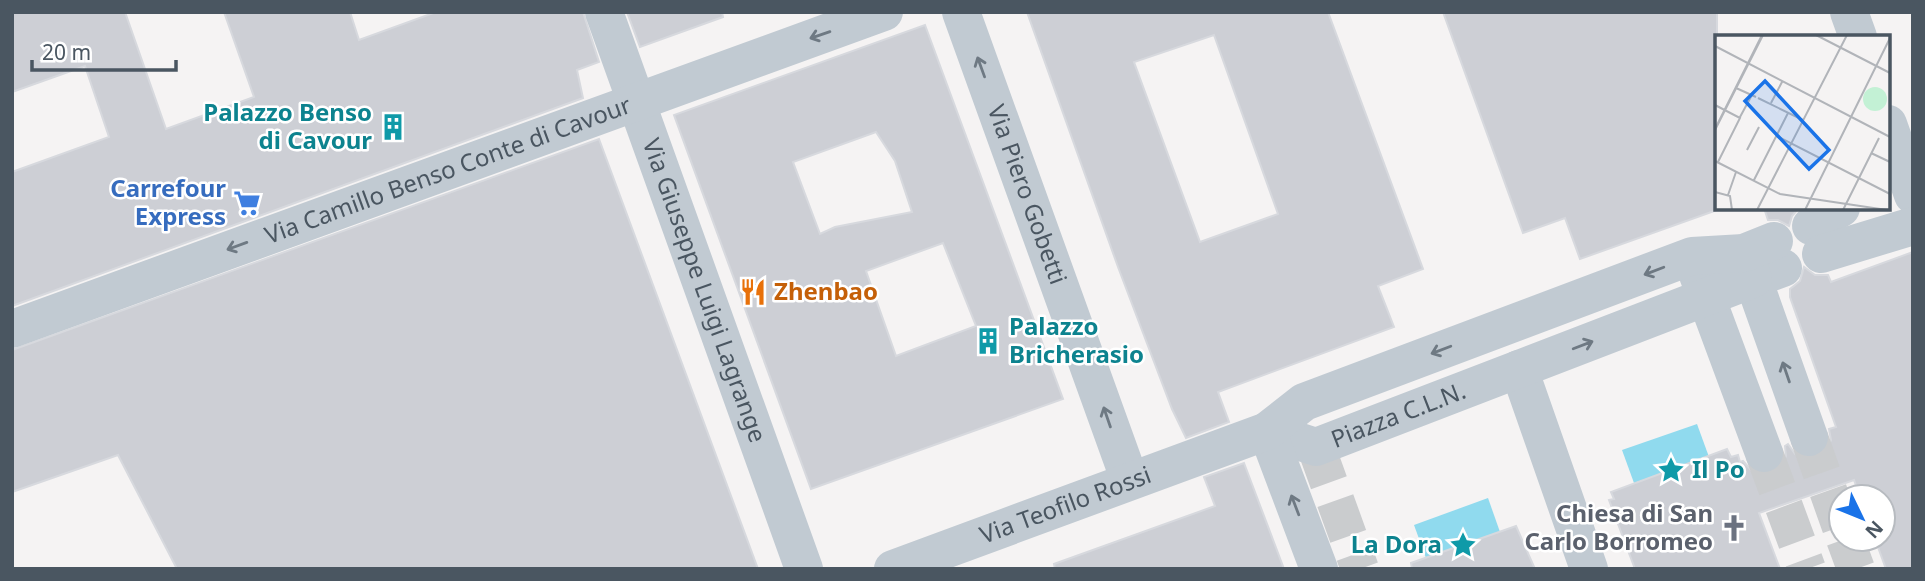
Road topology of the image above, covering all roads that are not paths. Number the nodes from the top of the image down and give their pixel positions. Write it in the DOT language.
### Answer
graph roads {
  1 [pos="604,12"];
  2 [pos="884,12"];
  3 [pos="1849,12"];
  4 [pos="964,20"];
  5 [pos="1857,35"];
  6 [pos="635,101"];
  7 [pos="1890,131"];
  8 [pos="1904,178"];
  9 [pos="1913,226"];
  10 [pos="1824,230"];
  11 [pos="1692,256"];
  12 [pos="1764,260"];
  13 [pos="1706,298"];
  14 [pos="12,329"];
  15 [pos="1519,369"];
  16 [pos="1252,437"];
  17 [pos="1809,437"];
  18 [pos="1764,453"];
  19 [pos="1130,481"];
  20 [pos="804,569"];
  21 [pos="893,569"];
  22 [pos="1319,569"];
  23 [pos="1589,569"];
  1 -- 6 [label="street, Via Giuseppe Luigi Lagrange"];
  2 -- 6 [label="street, Via Camillo Benso Conte di Cavour, one-way"];
  3 -- 5 [label="street"];
  19 -- 4 [label="street, Via Piero Gobetti, one-way"];
  6 -- 14 [label="street, Via Camillo Benso Conte di Cavour, one-way"];
  6 -- 20 [label="street, Via Giuseppe Luigi Lagrange"];
  7 -- 8 [label="street"];
  9 -- 10 [label="street"];
  11 -- 12 [label="street, Via Teofilo Rossi"];
  11 -- 13 [label="street"];
  11 -- 16 [label="street, Via Teofilo Rossi, one-way"];
  12 -- 13 [label="street, Piazza C.L.N."];
  17 -- 12 [label="street, one-way"];
  15 -- 13 [label="street, Piazza C.L.N., one-way"];
  13 -- 18 [label="street"];
  15 -- 16 [label="street, Piazza C.L.N."];
  15 -- 23 [label="street"];
  16 -- 19 [label="street, Via Teofilo Rossi"];
  22 -- 16 [label="street, one-way"];
  19 -- 21 [label="street, Via Teofilo Rossi"];
}
